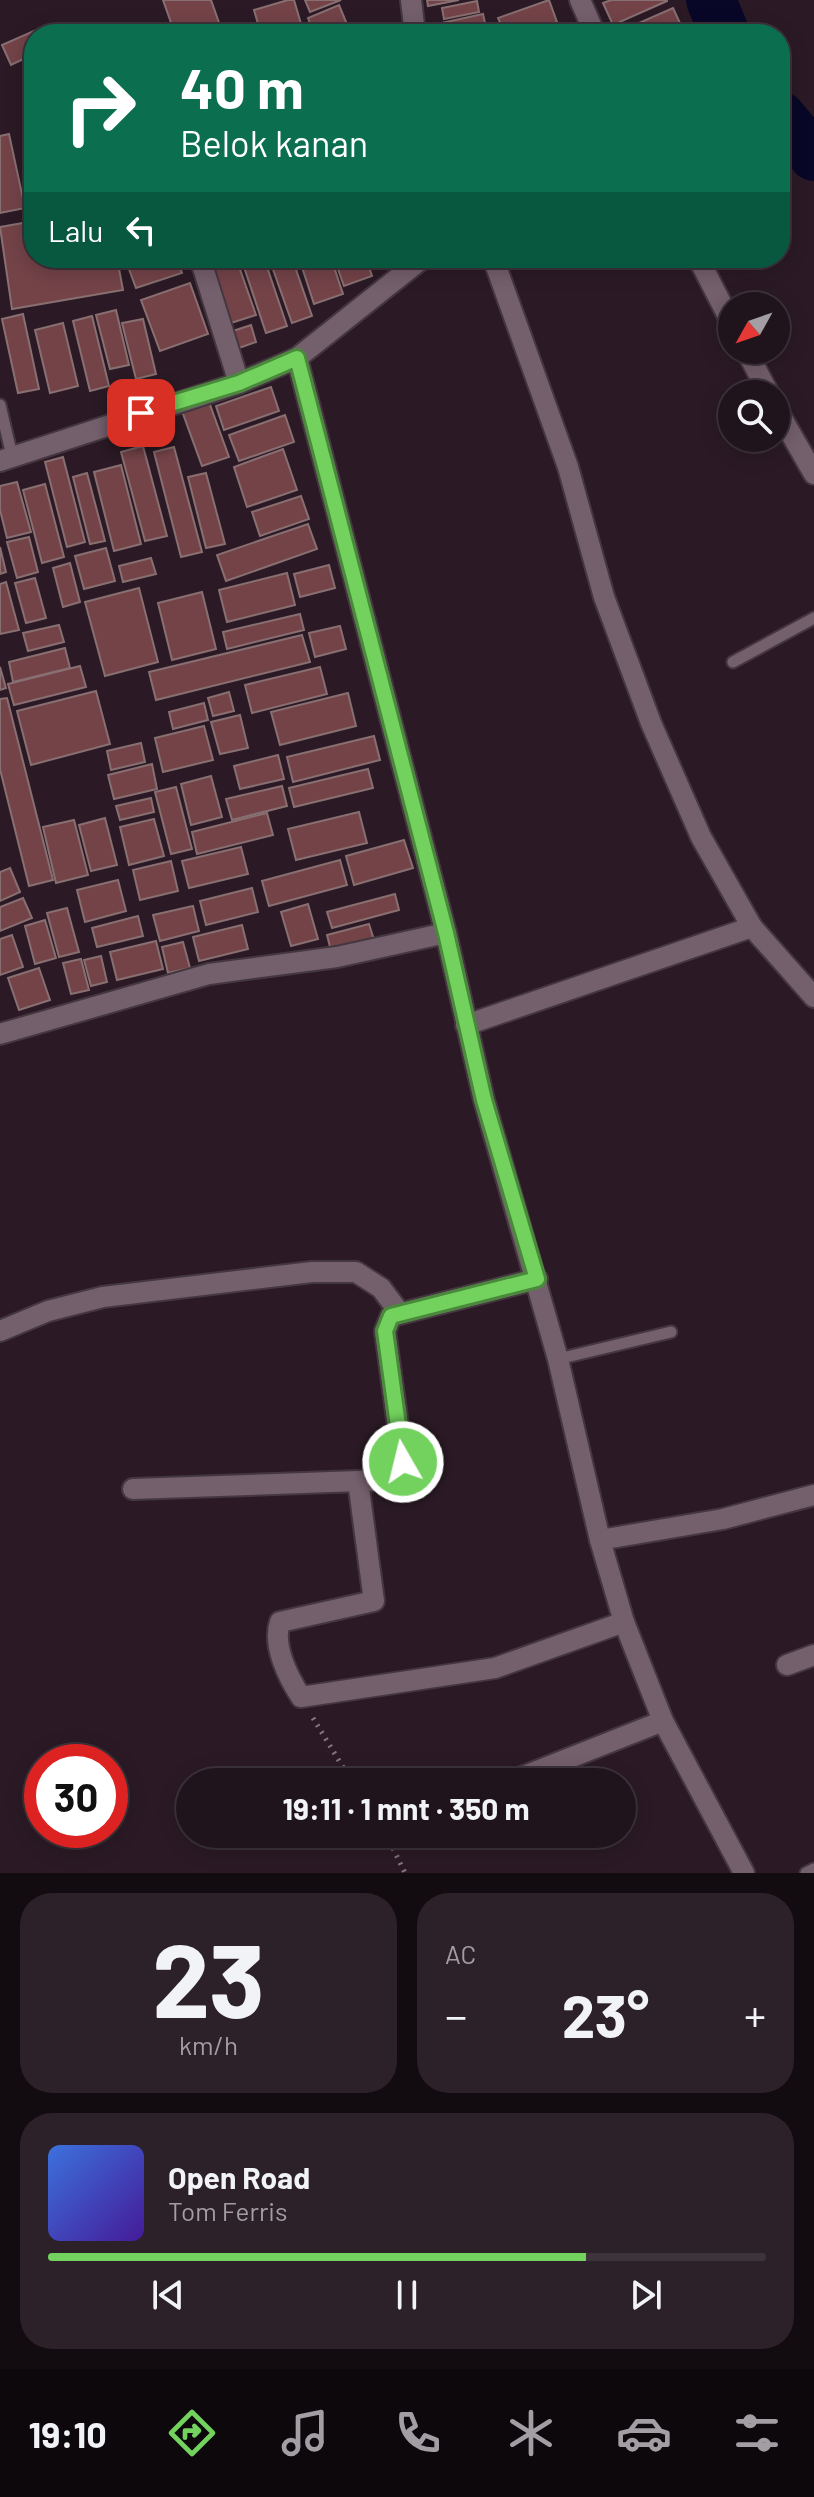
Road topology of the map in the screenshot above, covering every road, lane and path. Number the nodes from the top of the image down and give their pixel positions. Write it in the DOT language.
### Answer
graph roads {
  1 [pos="411,0"];
  2 [pos="580,0"];
  3 [pos="414,24"];
  4 [pos="591,24"];
  5 [pos="203,268"];
  6 [pos="410,268"];
  7 [pos="497,268"];
  8 [pos="703,268"];
  9 [pos="718,297"];
  10 [pos="297,358"];
  11 [pos="239,383"];
  12 [pos="0,405"];
  13 [pos="790,432"];
  14 [pos="6,458"];
  15 [pos="814,474"];
  16 [pos="814,618"];
  17 [pos="733,662"];
  18 [pos="752,927"];
  19 [pos="446,933"];
  20 [pos="814,997"];
  21 [pos="466,1025"];
  22 [pos="0,1034"];
  23 [pos="537,1279"];
  24 [pos="399,1312"];
  25 [pos="0,1331"];
  26 [pos="671,1332"];
  27 [pos="558,1359"];
  28 [pos="358,1481"];
  29 [pos="133,1489"];
  30 [pos="814,1495"];
  31 [pos="600,1540"];
  32 [pos="624,1622"];
  33 [pos="814,1655"];
  34 [pos="787,1665"];
  35 [pos="301,1697"];
  36 [pos="663,1721"];
  37 [pos="344,1768"];
  38 [pos="544,1768"];
  39 [pos="393,1848"];
  40 [pos="814,1869"];
  41 [pos="405,1873"];
  42 [pos="744,1873"];
  43 [pos="806,1873"];
  1 -- 3 [label="street"];
  2 -- 4 [label="street"];
  5 -- 11 [label="street"];
  6 -- 10 [label="street"];
  7 -- 18 [label="street"];
  8 -- 9 [label="street"];
  10 -- 11 [label="street"];
  10 -- 19 [label="street"];
  11 -- 14 [label="street"];
  12 -- 14 [label="lane"];
  13 -- 15 [label="street"];
  16 -- 17 [label="lane"];
  18 -- 20 [label="street"];
  18 -- 21 [label="street"];
  19 -- 21 [label="street"];
  19 -- 22 [label="street"];
  21 -- 23 [label="street"];
  23 -- 24 [label="street"];
  23 -- 27 [label="street"];
  24 -- 25 [label="street"];
  24 -- 28 [label="street"];
  26 -- 27 [label="lane"];
  27 -- 31 [label="street"];
  28 -- 29 [label="street"];
  28 -- 35 [label="street"];
  30 -- 31 [label="street"];
  31 -- 32 [label="street"];
  32 -- 35 [label="street"];
  32 -- 36 [label="street"];
  33 -- 34 [label="street"];
  35 -- 37 [label="path"];
  36 -- 38 [label="street"];
  36 -- 42 [label="street"];
  39 -- 41 [label="path"];
  40 -- 43 [label="lane"];
}
